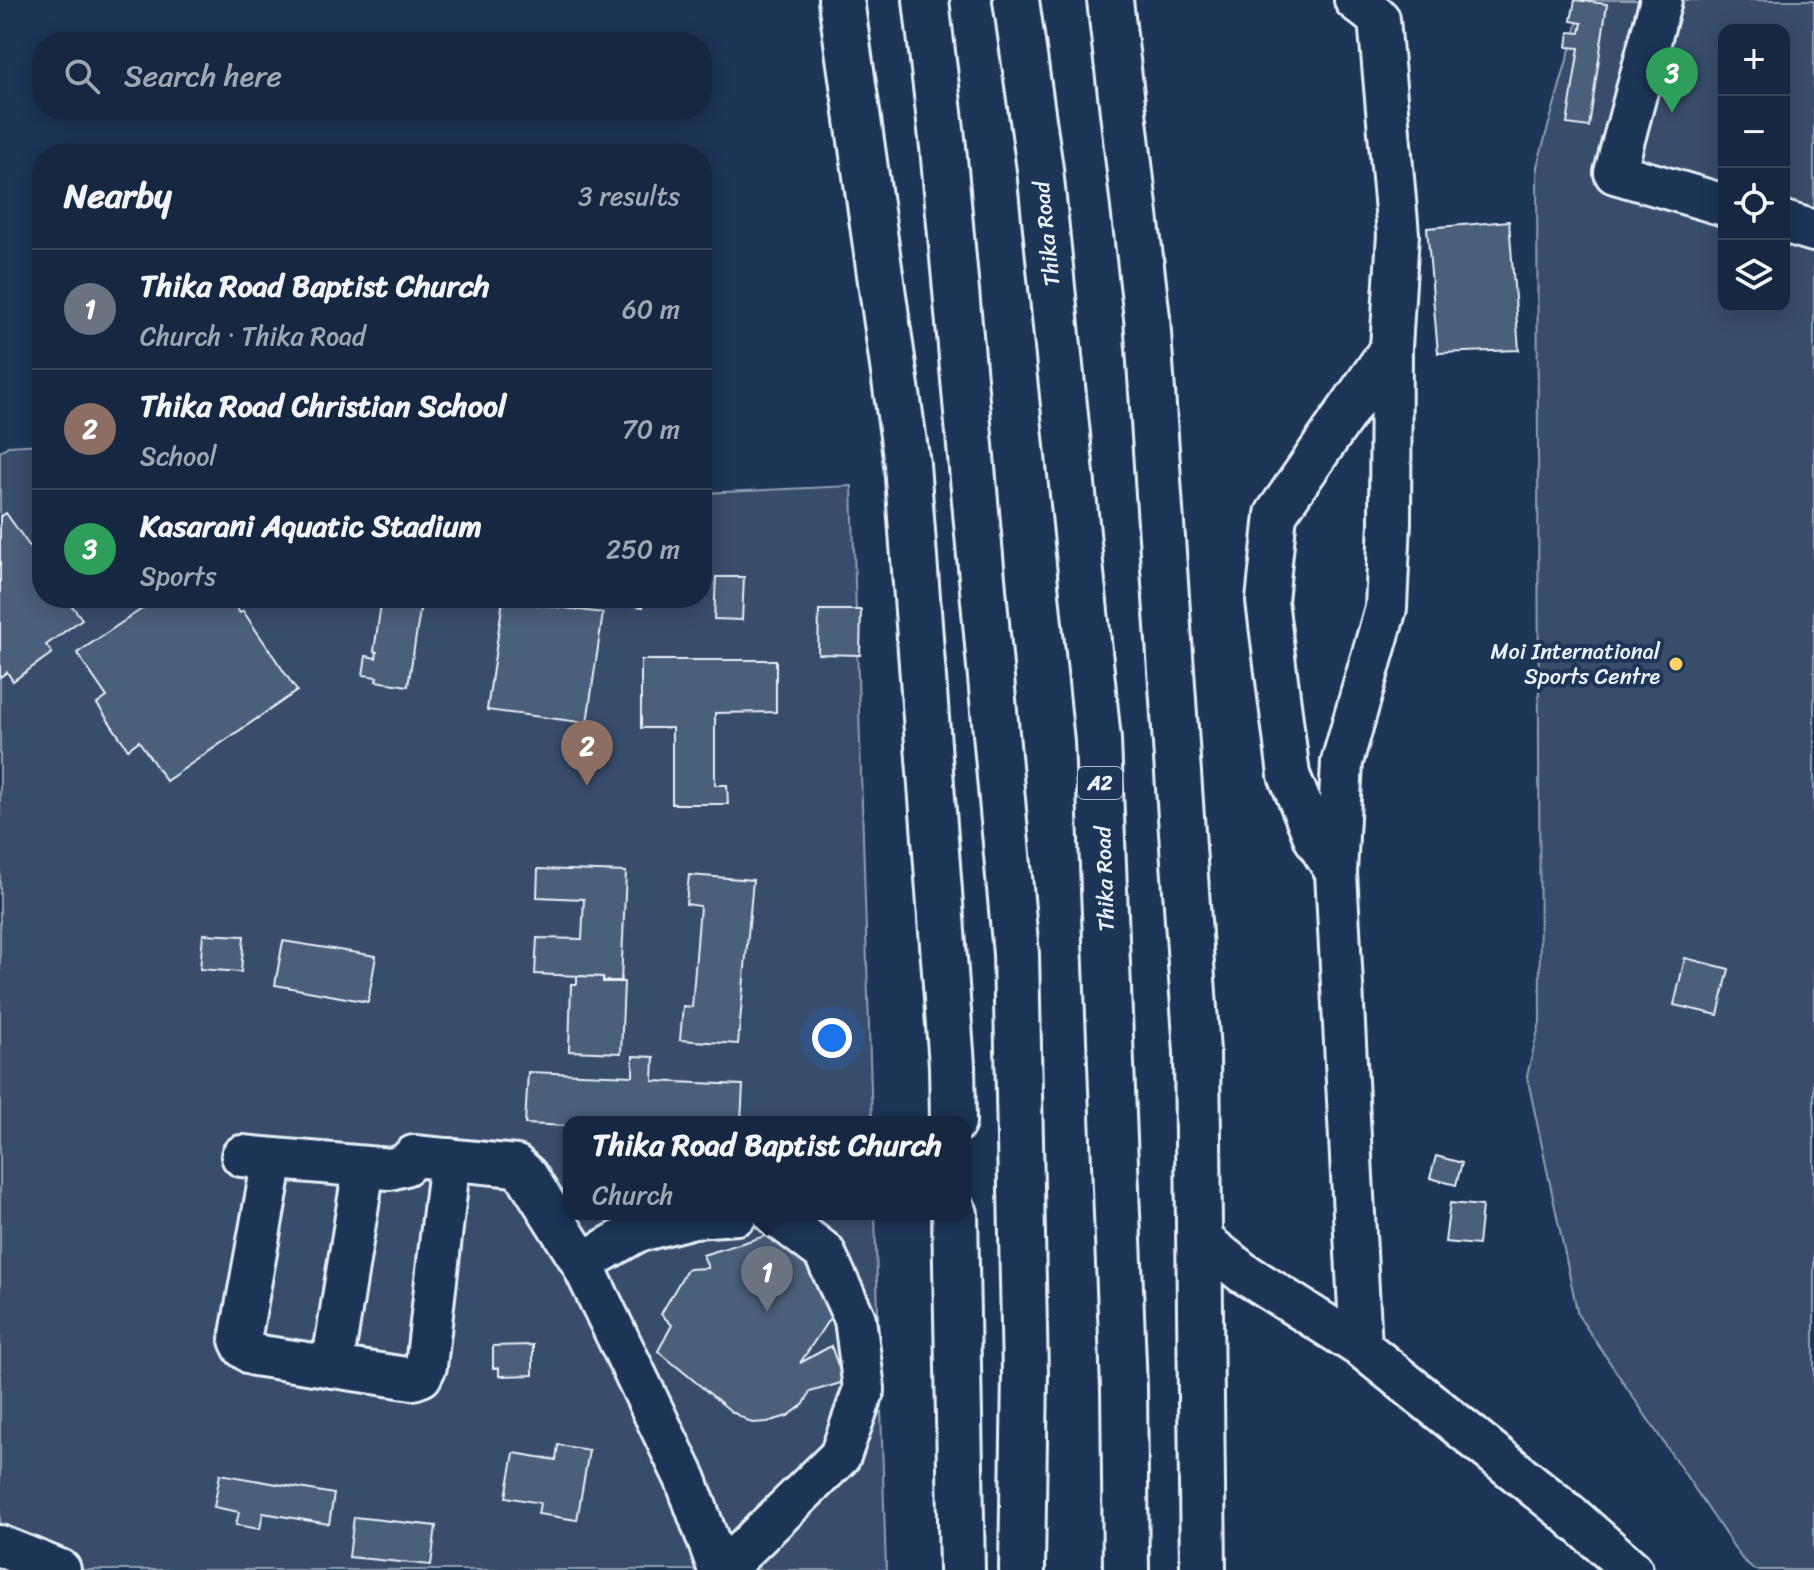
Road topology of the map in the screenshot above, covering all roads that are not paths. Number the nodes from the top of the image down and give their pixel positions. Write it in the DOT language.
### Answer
graph roads {
  1 [pos="841,0"];
  2 [pos="926,0"];
  3 [pos="1016,0"];
  4 [pos="1110,0"];
  5 [pos="1661,0"];
  6 [pos="1370,6"];
  7 [pos="1718,203"];
  8 [pos="1790,224"];
  9 [pos="1814,231"];
  10 [pos="1391,348"];
  11 [pos="1336,872"];
  12 [pos="953,1116"];
  13 [pos="450,1159"];
  14 [pos="364,1167"];
  15 [pos="682,1220"];
  16 [pos="782,1220"];
  17 [pos="955,1220"];
  18 [pos="1198,1237"];
  19 [pos="582,1263"];
  20 [pos="1361,1347"];
  21 [pos="332,1367"];
  22 [pos="721,1570"];
  23 [pos="962,1570"];
  24 [pos="1022,1570"];
  25 [pos="1126,1570"];
  26 [pos="1203,1570"];
  27 [pos="1632,1570"];
  1 -- 12 [label="main road"];
  2 -- 24 [label="main road"];
  3 -- 25 [label="main road, Thika Road / A2"];
  4 -- 18 [label="main road"];
  5 -- 7 [label="street"];
  6 -- 10 [label="street"];
  8 -- 9 [label="street"];
  10 -- 11 [label="street"];
  10 -- 11 [label="street"];
  11 -- 20 [label="street"];
  13 -- 14 [label="street"];
  13 -- 19 [label="street"];
  13 -- 21 [label="street"];
  14 -- 21 [label="street"];
  14 -- 21 [label="street"];
  15 -- 19 [label="street"];
  16 -- 22 [label="street"];
  17 -- 23 [label="main road"];
  18 -- 20 [label="street"];
  18 -- 26 [label="main road"];
  19 -- 22 [label="street"];
  20 -- 27 [label="street"];
}
